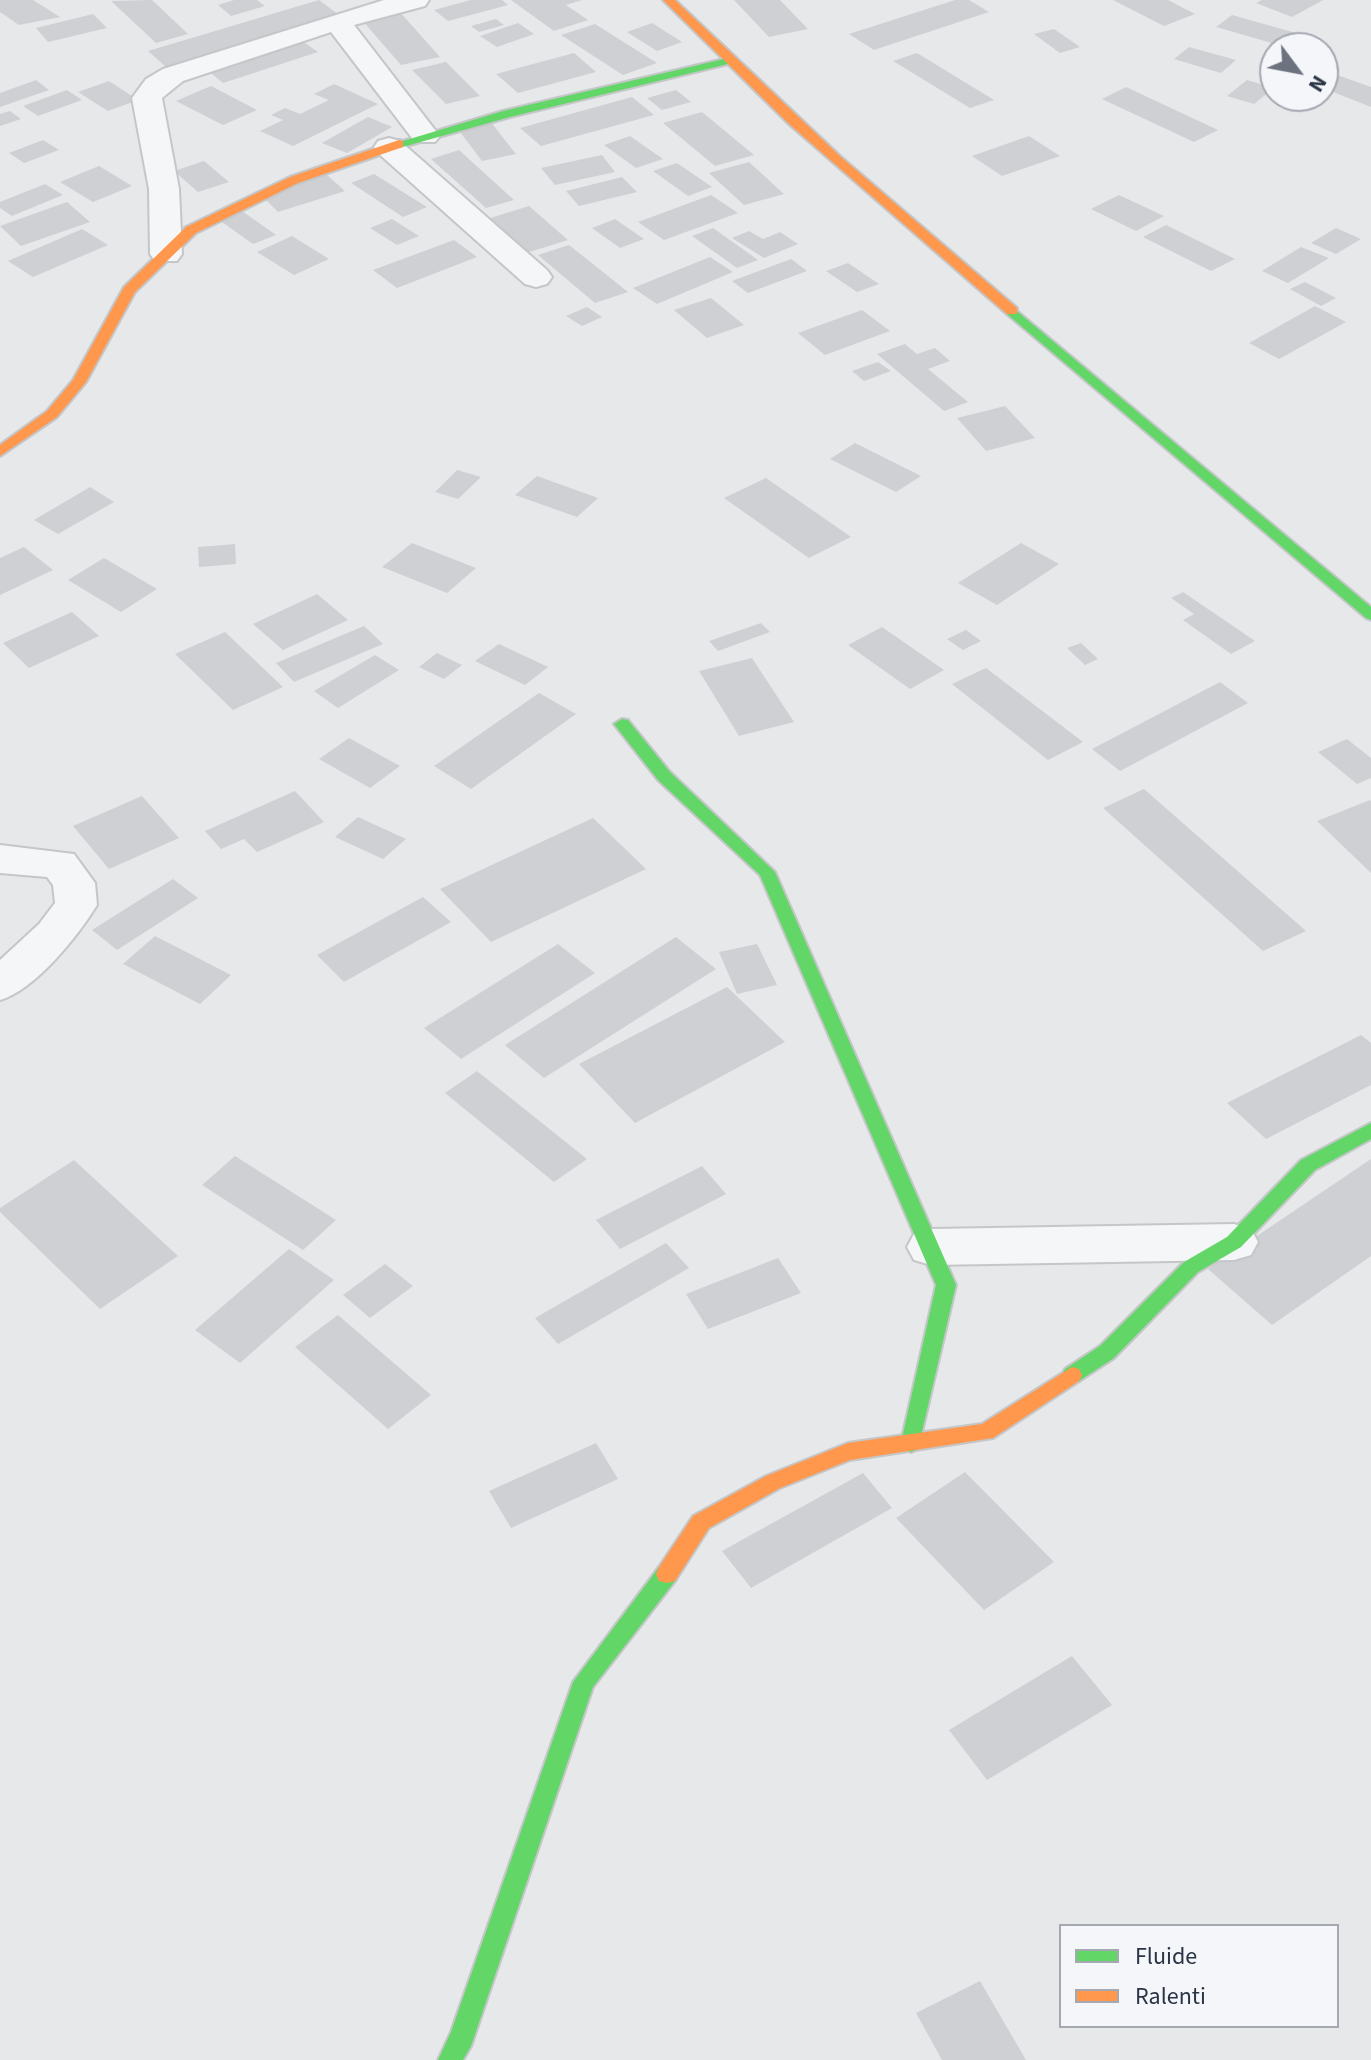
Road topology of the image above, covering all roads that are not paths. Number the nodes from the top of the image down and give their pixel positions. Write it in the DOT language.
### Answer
graph roads {
  1 [pos="415,0"];
  2 [pos="669,0"];
  3 [pos="337,21"];
  4 [pos="728,61"];
  5 [pos="425,136"];
  6 [pos="389,147"];
  7 [pos="166,254"];
  8 [pos="536,277"];
  9 [pos="0,452"];
  10 [pos="1371,615"];
  11 [pos="622,724"];
  12 [pos="0,859"];
  13 [pos="0,985"];
  14 [pos="1371,1130"];
  15 [pos="1234,1242"];
  16 [pos="931,1247"];
  17 [pos="911,1443"];
  18 [pos="450,2060"];
  1 -- 3 [label="street"];
  2 -- 4 [label="street"];
  3 -- 5 [label="street"];
  3 -- 7 [label="street"];
  4 -- 5 [label="street"];
  4 -- 10 [label="street"];
  5 -- 6 [label="street"];
  6 -- 7 [label="street"];
  6 -- 8 [label="street"];
  7 -- 9 [label="street"];
  11 -- 16 [label="street"];
  12 -- 13 [label="street"];
  14 -- 15 [label="street"];
  15 -- 16 [label="street"];
  15 -- 17 [label="street"];
  16 -- 17 [label="street"];
  17 -- 18 [label="street"];
}
